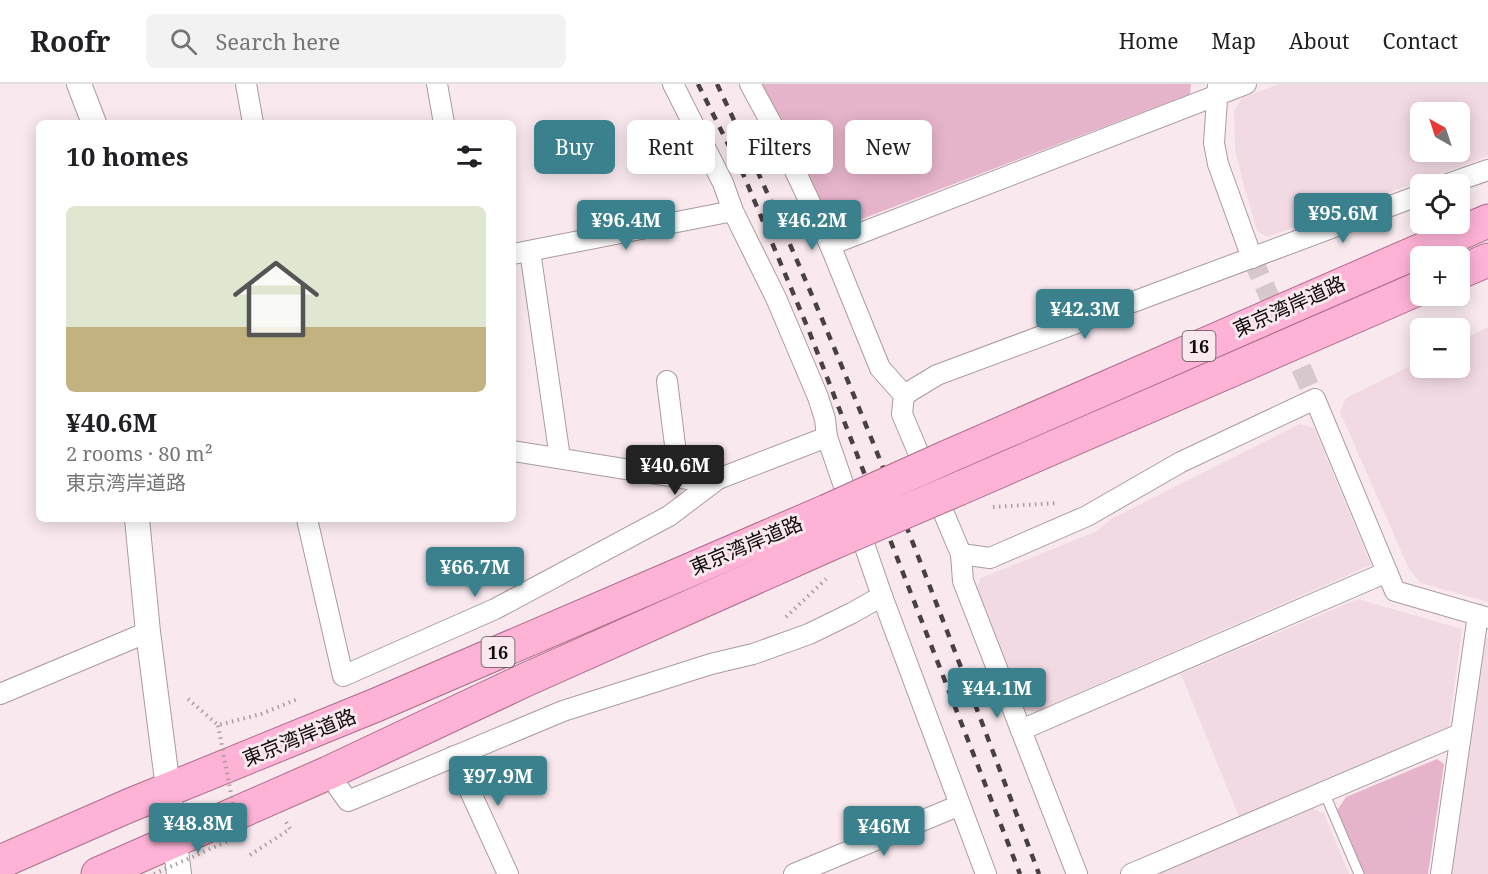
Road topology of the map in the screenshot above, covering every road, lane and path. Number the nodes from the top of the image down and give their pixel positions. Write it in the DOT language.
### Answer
graph roads {
  1 [pos="79,84"];
  2 [pos="246,84"];
  3 [pos="437,84"];
  4 [pos="673,84"];
  5 [pos="750,84"];
  6 [pos="1246,84"];
  7 [pos="1218,89"];
  8 [pos="93,120"];
  9 [pos="252,120"];
  10 [pos="443,120"];
  11 [pos="1488,170"];
  12 [pos="1470,176"];
  13 [pos="1410,199"];
  14 [pos="733,211"];
  15 [pos="1488,221"];
  16 [pos="830,245"];
  17 [pos="522,252"];
  18 [pos="1252,258"];
  19 [pos="1488,260"];
  20 [pos="1470,268"];
  21 [pos="1410,292"];
  22 [pos="667,381"];
  23 [pos="904,395"];
  24 [pos="827,437"];
  25 [pos="516,451"];
  26 [pos="560,458"];
  27 [pos="679,477"];
  28 [pos="718,479"];
  29 [pos="1068,503"];
  30 [pos="986,507"];
  31 [pos="137,522"];
  32 [pos="308,522"];
  33 [pos="832,526"];
  34 [pos="961,554"];
  35 [pos="1387,572"];
  36 [pos="829,576"];
  37 [pos="882,596"];
  38 [pos="1483,617"];
  39 [pos="779,624"];
  40 [pos="148,632"];
  41 [pos="0,694"];
  42 [pos="188,699"];
  43 [pos="298,699"];
  44 [pos="218,725"];
  45 [pos="1022,730"];
  46 [pos="1460,734"];
  47 [pos="454,756"];
  48 [pos="328,773"];
  49 [pos="169,791"];
  50 [pos="1324,792"];
  51 [pos="960,805"];
  52 [pos="175,840"];
  53 [pos="0,862"];
  54 [pos="98,874"];
  55 [pos="154,874"];
  56 [pos="179,874"];
  57 [pos="508,874"];
  58 [pos="794,874"];
  59 [pos="986,874"];
  60 [pos="1077,874"];
  61 [pos="1131,874"];
  62 [pos="1359,874"];
  63 [pos="1441,874"];
  1 -- 8 [label="street"];
  2 -- 9 [label="street"];
  3 -- 10 [label="street"];
  4 -- 14 [label="street"];
  5 -- 16 [label="street"];
  6 -- 7 [label="street"];
  7 -- 16 [label="street"];
  7 -- 18 [label="street"];
  11 -- 12 [label="street"];
  13 -- 18 [label="street"];
  14 -- 17 [label="street"];
  14 -- 24 [label="street"];
  15 -- 33 [label="highway, 東京湾岸道路 / 16, bridge"];
  16 -- 23 [label="street"];
  17 -- 26 [label="street"];
  18 -- 23 [label="street"];
  19 -- 20 [label="highway"];
  21 -- 33 [label="highway, 東京湾岸道路 / 16, bridge"];
  22 -- 27 [label="street"];
  23 -- 34 [label="street"];
  24 -- 28 [label="street"];
  24 -- 37 [label="street"];
  25 -- 26 [label="street"];
  26 -- 27 [label="street"];
  27 -- 28 [label="street"];
  28 -- 32 [label="street"];
  29 -- 30 [label="path"];
  31 -- 40 [label="street"];
  33 -- 48 [label="highway, 東京湾岸道路 / 16"];
  33 -- 49 [label="highway, 東京湾岸道路 / 16"];
  34 -- 35 [label="street"];
  34 -- 45 [label="street"];
  35 -- 38 [label="street"];
  35 -- 45 [label="street"];
  36 -- 39 [label="path"];
  37 -- 47 [label="street"];
  37 -- 51 [label="street"];
  38 -- 46 [label="street"];
  40 -- 41 [label="street"];
  40 -- 49 [label="street"];
  42 -- 44 [label="path"];
  43 -- 44 [label="path"];
  44 -- 55 [label="path, bridge"];
  45 -- 60 [label="street"];
  46 -- 50 [label="street"];
  46 -- 63 [label="street"];
  47 -- 48 [label="street"];
  47 -- 57 [label="street"];
  48 -- 52 [label="highway, 東京湾岸道路 / 16"];
  49 -- 52 [label="street"];
  49 -- 53 [label="highway, 東京湾岸道路 / 16"];
  50 -- 61 [label="street"];
  50 -- 62 [label="lane"];
  51 -- 58 [label="street"];
  51 -- 59 [label="street"];
  52 -- 54 [label="highway, 東京湾岸道路 / 16"];
  52 -- 56 [label="street"];
}
